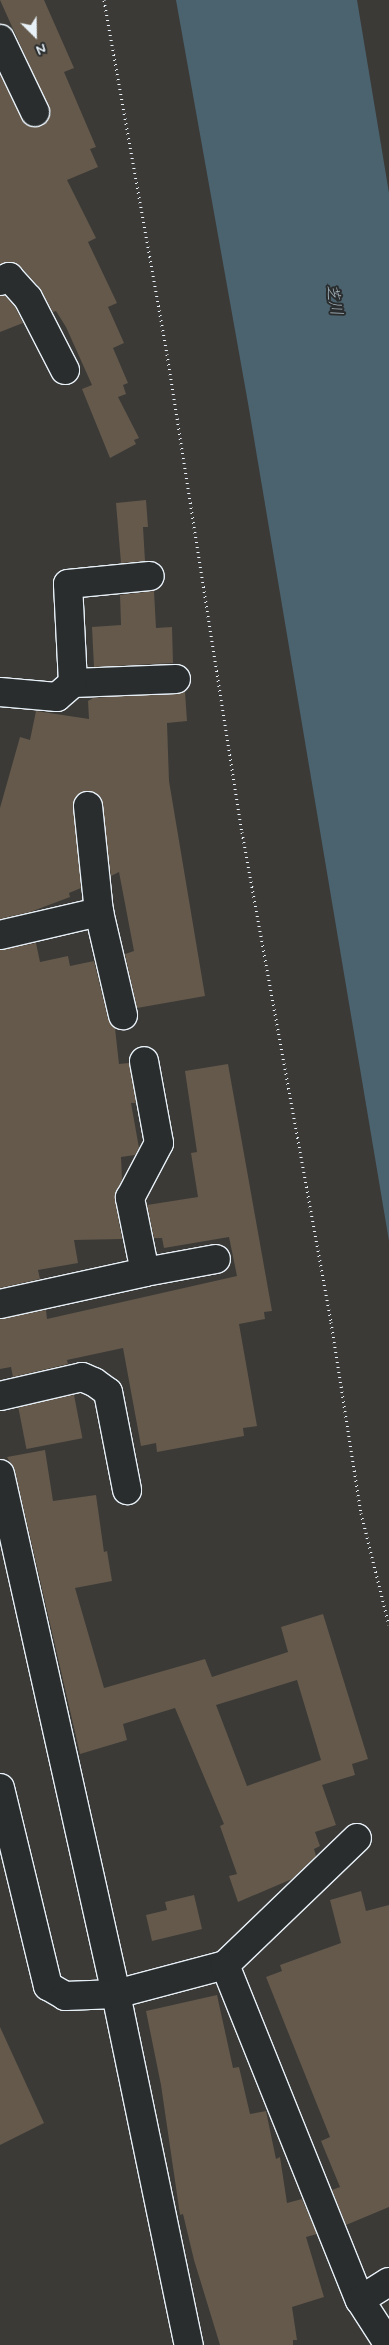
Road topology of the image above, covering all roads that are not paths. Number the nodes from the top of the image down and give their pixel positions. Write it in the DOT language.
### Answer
graph roads {
  1 [pos="0,39"];
  2 [pos="35,112"];
  3 [pos="0,281"];
  4 [pos="65,370"];
  5 [pos="150,576"];
  6 [pos="176,679"];
  7 [pos="73,683"];
  8 [pos="0,692"];
  9 [pos="88,806"];
  10 [pos="99,912"];
  11 [pos="0,934"];
  12 [pos="123,1015"];
  13 [pos="144,1061"];
  14 [pos="216,1260"];
  15 [pos="145,1272"];
  16 [pos="0,1304"];
  17 [pos="0,1396"];
  18 [pos="0,1474"];
  19 [pos="127,1490"];
  20 [pos="0,1788"];
  21 [pos="357,1838"];
  22 [pos="225,1965"];
  23 [pos="116,1994"];
  24 [pos="389,2282"];
  25 [pos="360,2300"];
  26 [pos="189,2345"];
  27 [pos="389,2345"];
  1 -- 2 [label="street"];
  3 -- 4 [label="street"];
  5 -- 7 [label="street"];
  6 -- 7 [label="street"];
  7 -- 8 [label="street"];
  9 -- 10 [label="street"];
  10 -- 11 [label="street"];
  10 -- 12 [label="street"];
  13 -- 15 [label="street"];
  14 -- 15 [label="street"];
  15 -- 16 [label="street"];
  17 -- 19 [label="street"];
  18 -- 23 [label="street"];
  20 -- 23 [label="street"];
  21 -- 22 [label="street"];
  22 -- 23 [label="street"];
  22 -- 25 [label="street"];
  23 -- 26 [label="street"];
  24 -- 25 [label="street"];
  25 -- 27 [label="street"];
}
